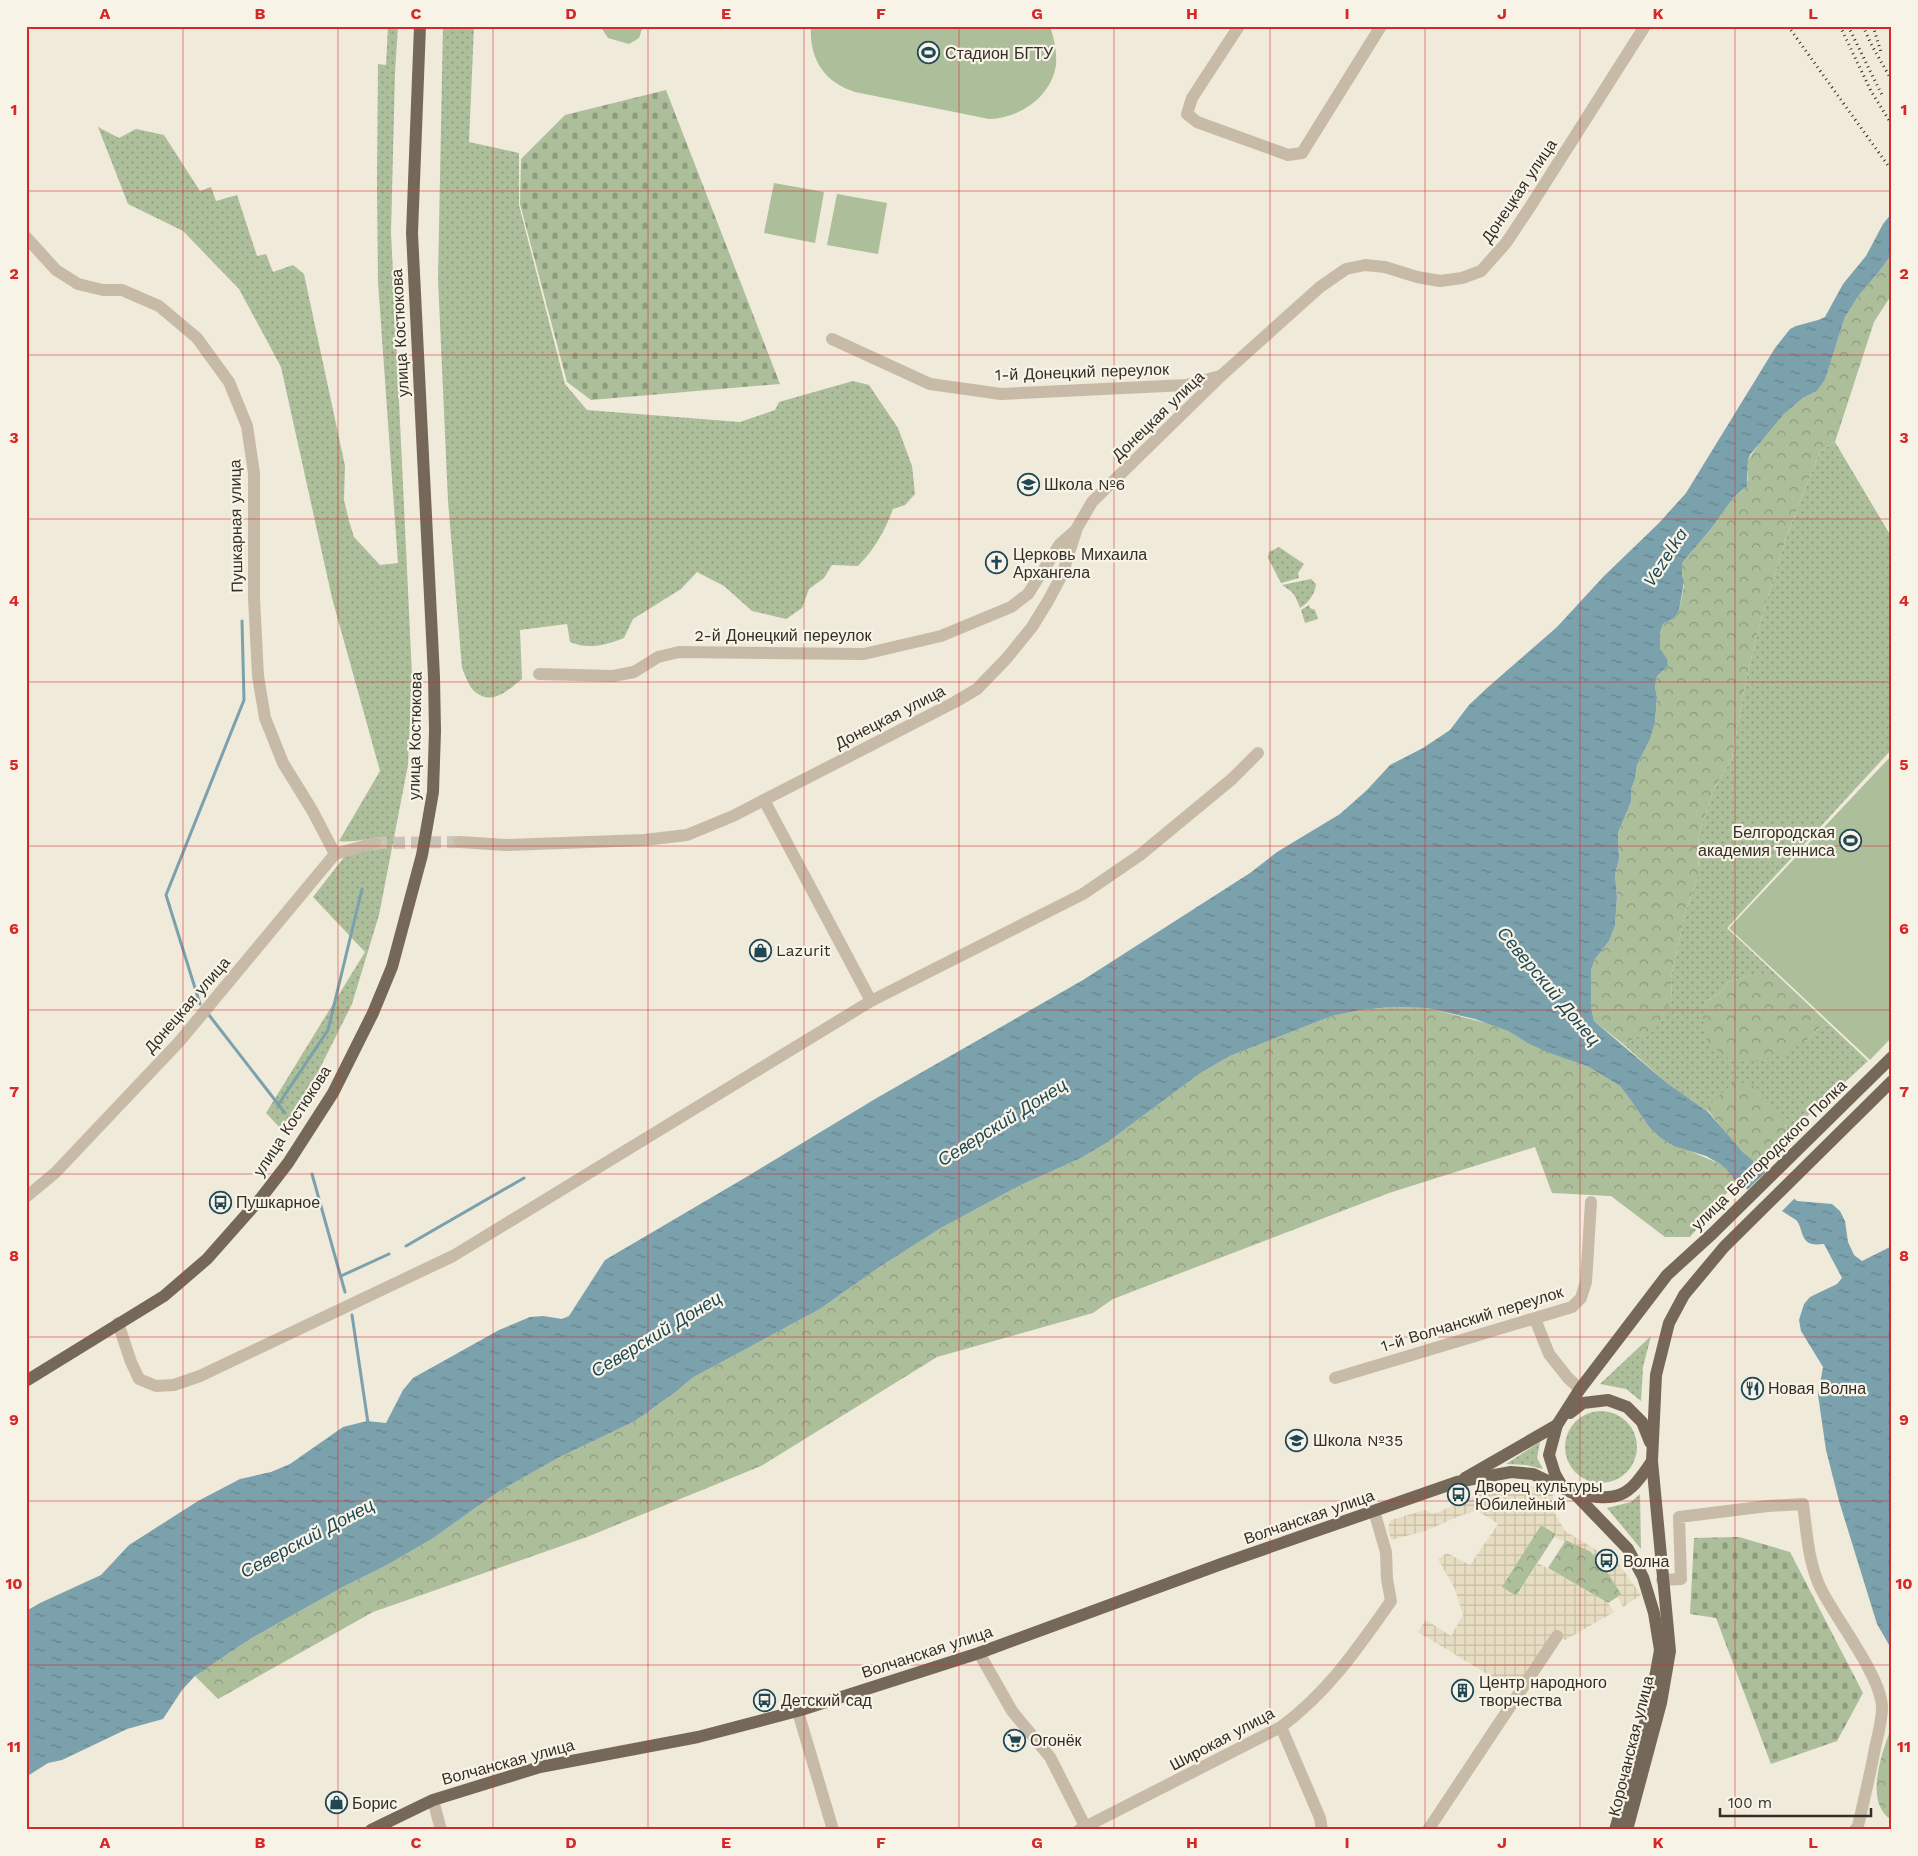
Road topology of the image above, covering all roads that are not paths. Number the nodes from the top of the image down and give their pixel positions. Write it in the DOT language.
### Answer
graph roads {
  1 [pos="420,26"];
  2 [pos="1239,26"];
  3 [pos="1381,26"];
  4 [pos="1645,26"];
  5 [pos="28,242"];
  6 [pos="832,339"];
  7 [pos="1222,375"];
  8 [pos="1077,528"];
  9 [pos="538,674"];
  10 [pos="1258,753"];
  11 [pos="764,800"];
  12 [pos="460,842"];
  13 [pos="374,843"];
  14 [pos="335,854"];
  15 [pos="871,1000"];
  16 [pos="1892,1057"];
  17 [pos="1892,1081"];
  18 [pos="26,1198"];
  19 [pos="1591,1202"];
  20 [pos="1535,1318"];
  21 [pos="118,1323"];
  22 [pos="1335,1378"];
  23 [pos="26,1381"];
  24 [pos="1580,1389"];
  25 [pos="1608,1400"];
  26 [pos="1559,1422"];
  27 [pos="1652,1447"];
  28 [pos="1652,1461"];
  29 [pos="1457,1482"];
  30 [pos="1569,1491"];
  31 [pos="1374,1511"];
  32 [pos="1662,1580"];
  33 [pos="1557,1636"];
  34 [pos="979,1653"];
  35 [pos="798,1712"];
  36 [pos="1281,1727"];
  37 [pos="434,1800"];
  38 [pos="1319,1828"];
  39 [pos="1084,1829"];
  40 [pos="371,1830"];
  41 [pos="442,1830"];
  42 [pos="833,1830"];
  43 [pos="1428,1830"];
  44 [pos="1615,1830"];
  45 [pos="1626,1830"];
  46 [pos="1855,1830"];
  1 -- 21 [label="main road, улица Костюкова"];
  2 -- 3 [label="street"];
  4 -- 7 [label="street, Донецкая улица"];
  5 -- 14 [label="street, Пушкарная улица"];
  6 -- 7 [label="street, 1-й Донецкий переулок"];
  7 -- 8 [label="street, Донецкая улица"];
  8 -- 9 [label="street, 2-й Донецкий переулок"];
  8 -- 11 [label="street, Донецкая улица"];
  10 -- 15 [label="street"];
  11 -- 12 [label="street, Донецкая улица"];
  11 -- 15 [label="street"];
  13 -- 14 [label="street"];
  14 -- 18 [label="street, Донецкая улица"];
  15 -- 21 [label="street"];
  16 -- 24 [label="main road, улица Белгородского Полка"];
  17 -- 27 [label="main road, улица Белгородского Полка"];
  19 -- 20 [label="street, 1-й Волчанский переулок"];
  20 -- 22 [label="street, 1-й Волчанский переулок"];
  20 -- 24 [label="street"];
  21 -- 23 [label="main road, улица Костюкова"];
  24 -- 25 [label="main road"];
  24 -- 26 [label="main road, улица Белгородского Полка"];
  25 -- 26 [label="main road"];
  25 -- 27 [label="main road"];
  26 -- 29 [label="main road"];
  26 -- 30 [label="main road"];
  27 -- 28 [label="main road"];
  28 -- 30 [label="main road"];
  28 -- 32 [label="main road, Корочанская улица"];
  29 -- 30 [label="main road"];
  29 -- 31 [label="main road, Волчанская улица"];
  30 -- 44 [label="main road, Корочанская улица"];
  31 -- 34 [label="main road, Волчанская улица"];
  31 -- 36 [label="street, Широкая улица"];
  32 -- 45 [label="main road, Корочанская улица"];
  32 -- 46 [label="street"];
  33 -- 43 [label="street"];
  34 -- 35 [label="main road, Волчанская улица"];
  34 -- 39 [label="street"];
  35 -- 37 [label="main road, Волчанская улица"];
  35 -- 42 [label="street"];
  36 -- 38 [label="street"];
  36 -- 39 [label="street, Широкая улица"];
  37 -- 40 [label="main road, Волчанская улица"];
  37 -- 41 [label="street"];
}
